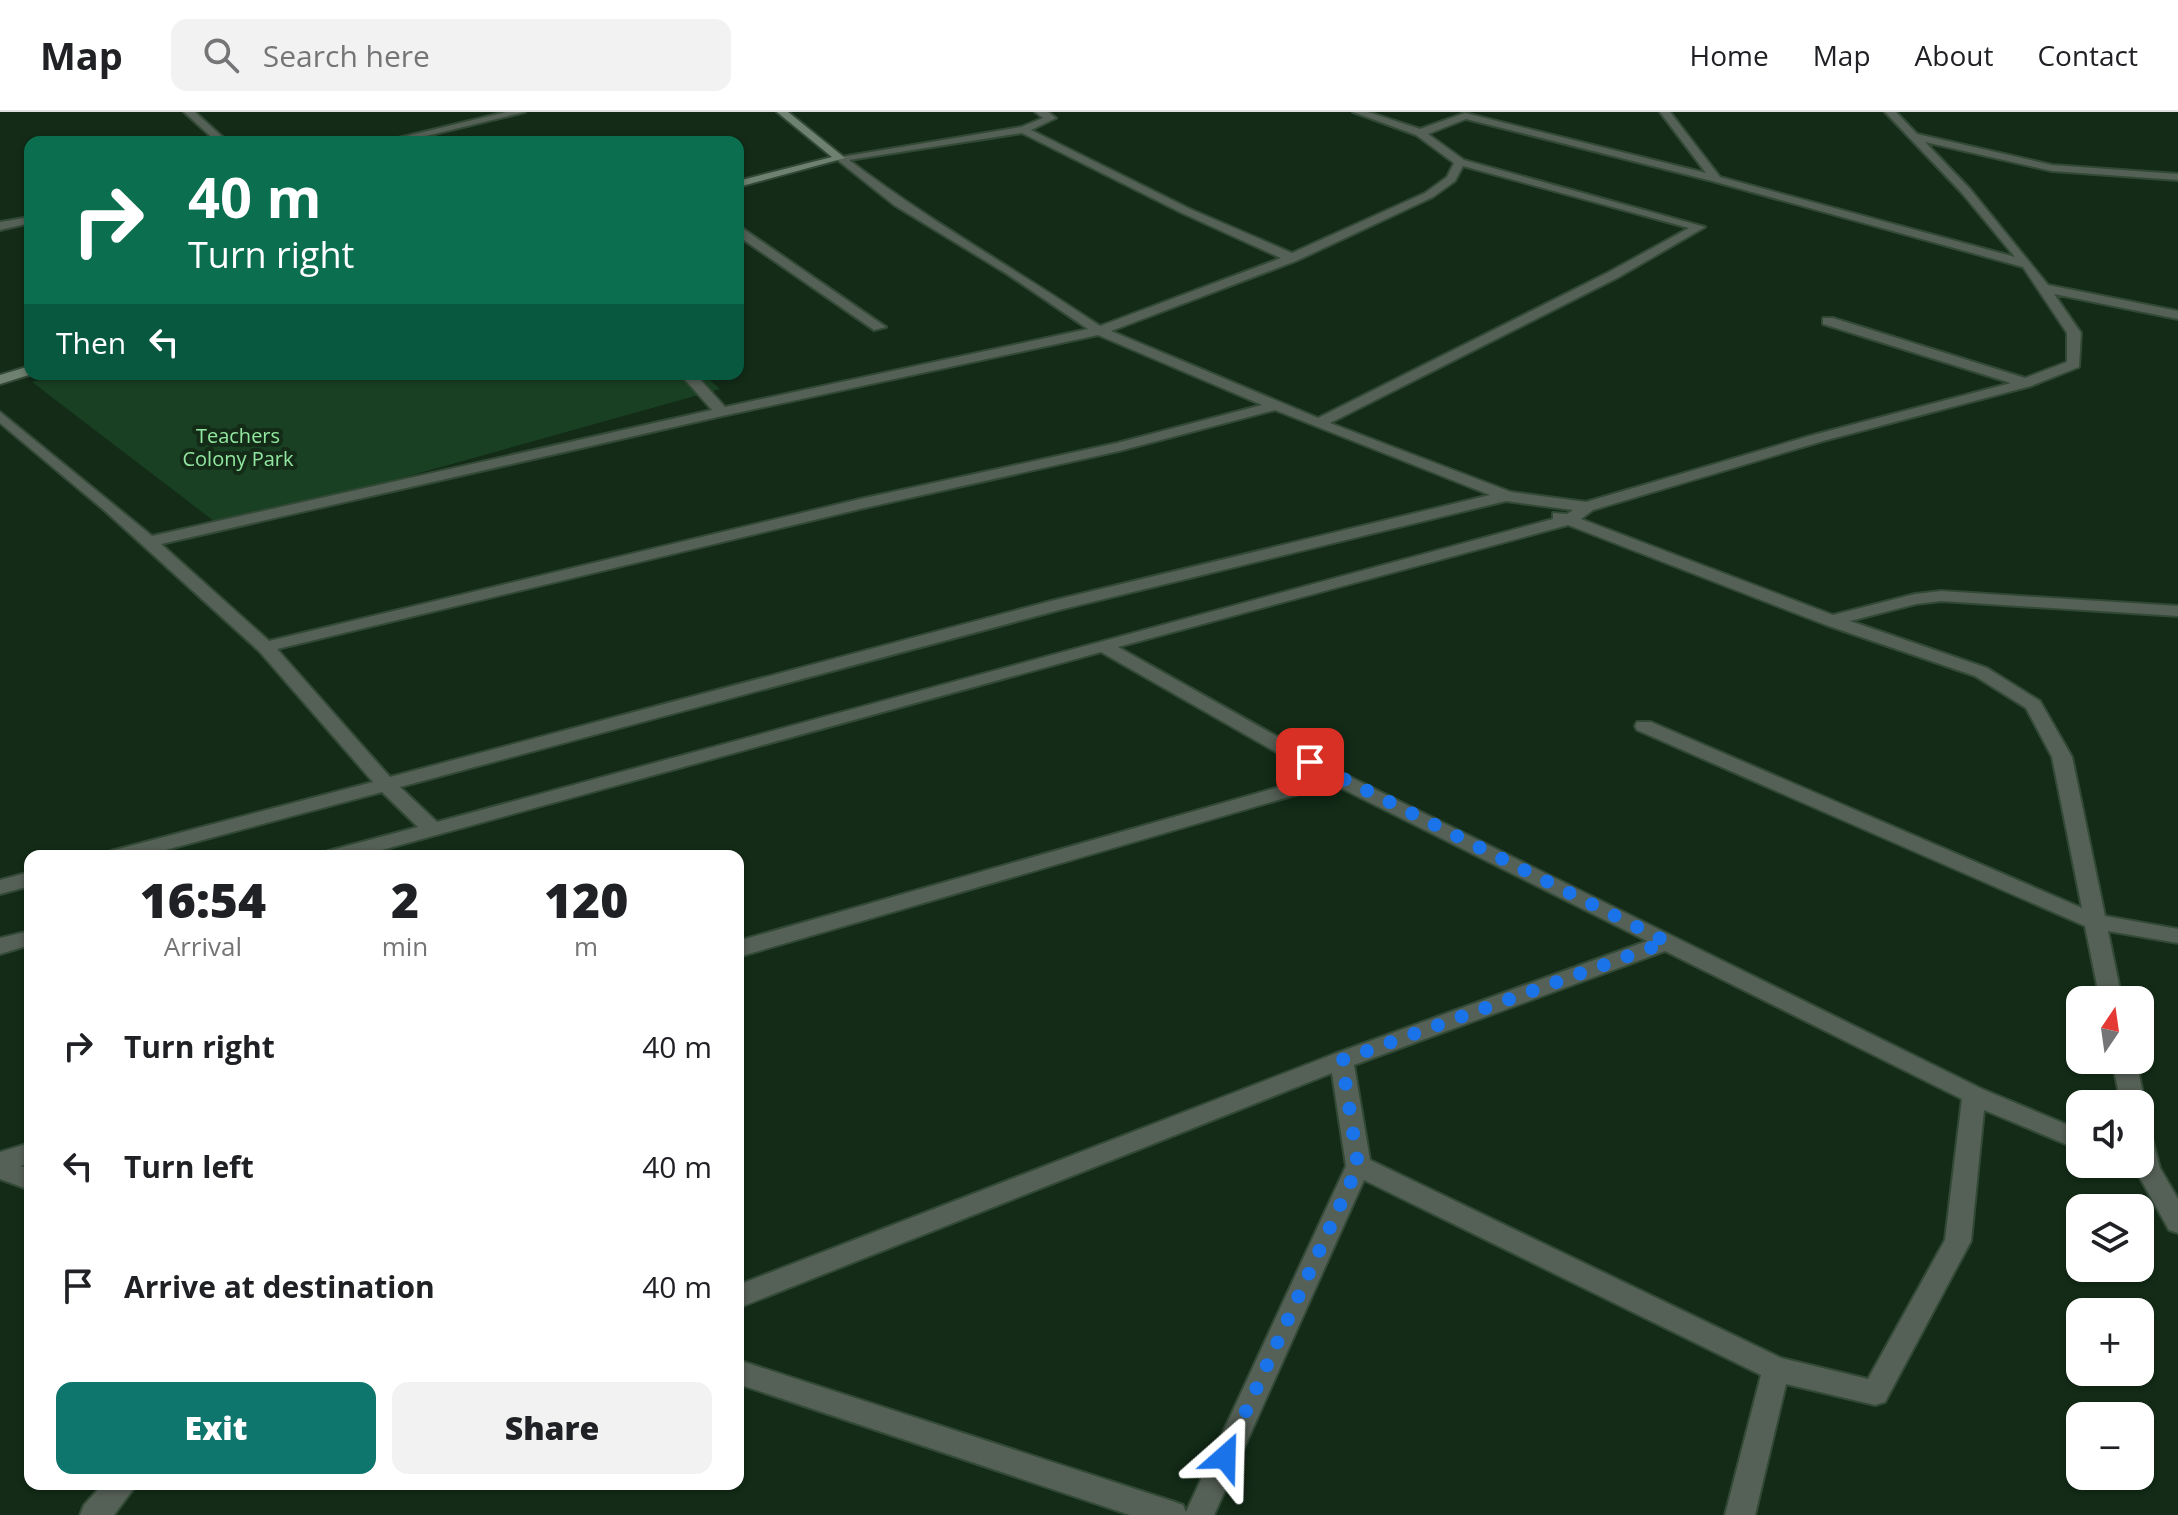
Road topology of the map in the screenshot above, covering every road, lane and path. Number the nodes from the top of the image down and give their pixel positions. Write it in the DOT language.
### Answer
graph roads {
  1 [pos="189,112"];
  2 [pos="520,112"];
  3 [pos="782,112"];
  4 [pos="1040,112"];
  5 [pos="1358,112"];
  6 [pos="1664,112"];
  7 [pos="1890,112"];
  8 [pos="1023,130"];
  9 [pos="1420,133"];
  10 [pos="216,136"];
  11 [pos="414,136"];
  12 [pos="1913,136"];
  13 [pos="840,158"];
  14 [pos="1460,162"];
  15 [pos="2082,170"];
  16 [pos="2178,177"];
  17 [pos="1716,179"];
  18 [pos="744,182"];
  19 [pos="2164,189"];
  20 [pos="24,221"];
  21 [pos="0,226"];
  22 [pos="744,235"];
  23 [pos="1292,258"];
  24 [pos="2027,264"];
  25 [pos="2043,288"];
  26 [pos="2178,315"];
  27 [pos="1828,321"];
  28 [pos="879,327"];
  29 [pos="1099,331"];
  30 [pos="24,372"];
  31 [pos="2,378"];
  32 [pos="693,380"];
  33 [pos="2026,383"];
  34 [pos="1277,405"];
  35 [pos="722,412"];
  36 [pos="0,416"];
  37 [pos="1318,423"];
  38 [pos="1506,496"];
  39 [pos="1587,507"];
  40 [pos="1569,520"];
  41 [pos="149,542"];
  42 [pos="2178,611"];
  43 [pos="1832,621"];
  44 [pos="265,647"];
  45 [pos="1105,647"];
  46 [pos="1644,726"];
  47 [pos="1335,777"];
  48 [pos="386,784"];
  49 [pos="433,830"];
  50 [pos="140,850"];
  51 [pos="358,850"];
  52 [pos="24,880"];
  53 [pos="1,885"];
  54 [pos="2093,921"];
  55 [pos="2178,936"];
  56 [pos="24,940"];
  57 [pos="1667,942"];
  58 [pos="0,946"];
  59 [pos="744,947"];
  60 [pos="2108,986"];
  61 [pos="1342,1060"];
  62 [pos="1974,1095"];
  63 [pos="2066,1134"];
  64 [pos="24,1155"];
  65 [pos="0,1162"];
  66 [pos="1358,1166"];
  67 [pos="0,1168"];
  68 [pos="24,1178"];
  69 [pos="2150,1178"];
  70 [pos="2178,1223"];
  71 [pos="744,1295"];
  72 [pos="1776,1369"];
  73 [pos="744,1374"];
  74 [pos="117,1490"];
  75 [pos="95,1515"];
  76 [pos="1172,1515"];
  77 [pos="1199,1515"];
  78 [pos="1740,1515"];
  1 -- 10 [label="street"];
  2 -- 11 [label="street"];
  3 -- 13 [label="street"];
  4 -- 8 [label="street"];
  5 -- 9 [label="street"];
  6 -- 17 [label="street"];
  7 -- 12 [label="street"];
  8 -- 13 [label="street"];
  8 -- 23 [label="street"];
  9 -- 14 [label="street"];
  9 -- 17 [label="street"];
  12 -- 15 [label="street"];
  12 -- 24 [label="street"];
  13 -- 18 [label="street"];
  13 -- 29 [label="street"];
  14 -- 23 [label="street"];
  14 -- 37 [label="street"];
  15 -- 16 [label="street"];
  15 -- 19 [label="street"];
  17 -- 24 [label="street"];
  20 -- 21 [label="street"];
  22 -- 28 [label="street"];
  23 -- 29 [label="street"];
  24 -- 25 [label="street"];
  25 -- 26 [label="street"];
  25 -- 33 [label="street"];
  27 -- 33 [label="street"];
  29 -- 34 [label="street"];
  29 -- 35 [label="street"];
  30 -- 31 [label="street"];
  32 -- 35 [label="street"];
  33 -- 39 [label="street"];
  34 -- 37 [label="street"];
  34 -- 44 [label="street"];
  35 -- 41 [label="street"];
  36 -- 41 [label="street"];
  37 -- 38 [label="street"];
  38 -- 39 [label="street"];
  38 -- 40 [label="street"];
  38 -- 48 [label="street"];
  39 -- 40 [label="street"];
  40 -- 43 [label="street"];
  40 -- 45 [label="street"];
  41 -- 44 [label="street"];
  42 -- 43 [label="street"];
  43 -- 54 [label="street"];
  44 -- 48 [label="street"];
  45 -- 47 [label="street"];
  45 -- 49 [label="street"];
  46 -- 54 [label="street"];
  47 -- 57 [label="street"];
  47 -- 59 [label="street"];
  48 -- 49 [label="street"];
  48 -- 50 [label="street"];
  49 -- 51 [label="street"];
  52 -- 53 [label="street"];
  54 -- 55 [label="street"];
  54 -- 60 [label="street"];
  56 -- 58 [label="street"];
  57 -- 61 [label="street"];
  57 -- 62 [label="street"];
  61 -- 66 [label="street"];
  61 -- 71 [label="street"];
  62 -- 63 [label="street"];
  62 -- 72 [label="street"];
  64 -- 65 [label="street"];
  66 -- 72 [label="street"];
  66 -- 77 [label="street"];
  67 -- 68 [label="street"];
  69 -- 70 [label="street"];
  72 -- 78 [label="street"];
  73 -- 76 [label="street"];
  74 -- 75 [label="street"];
}
